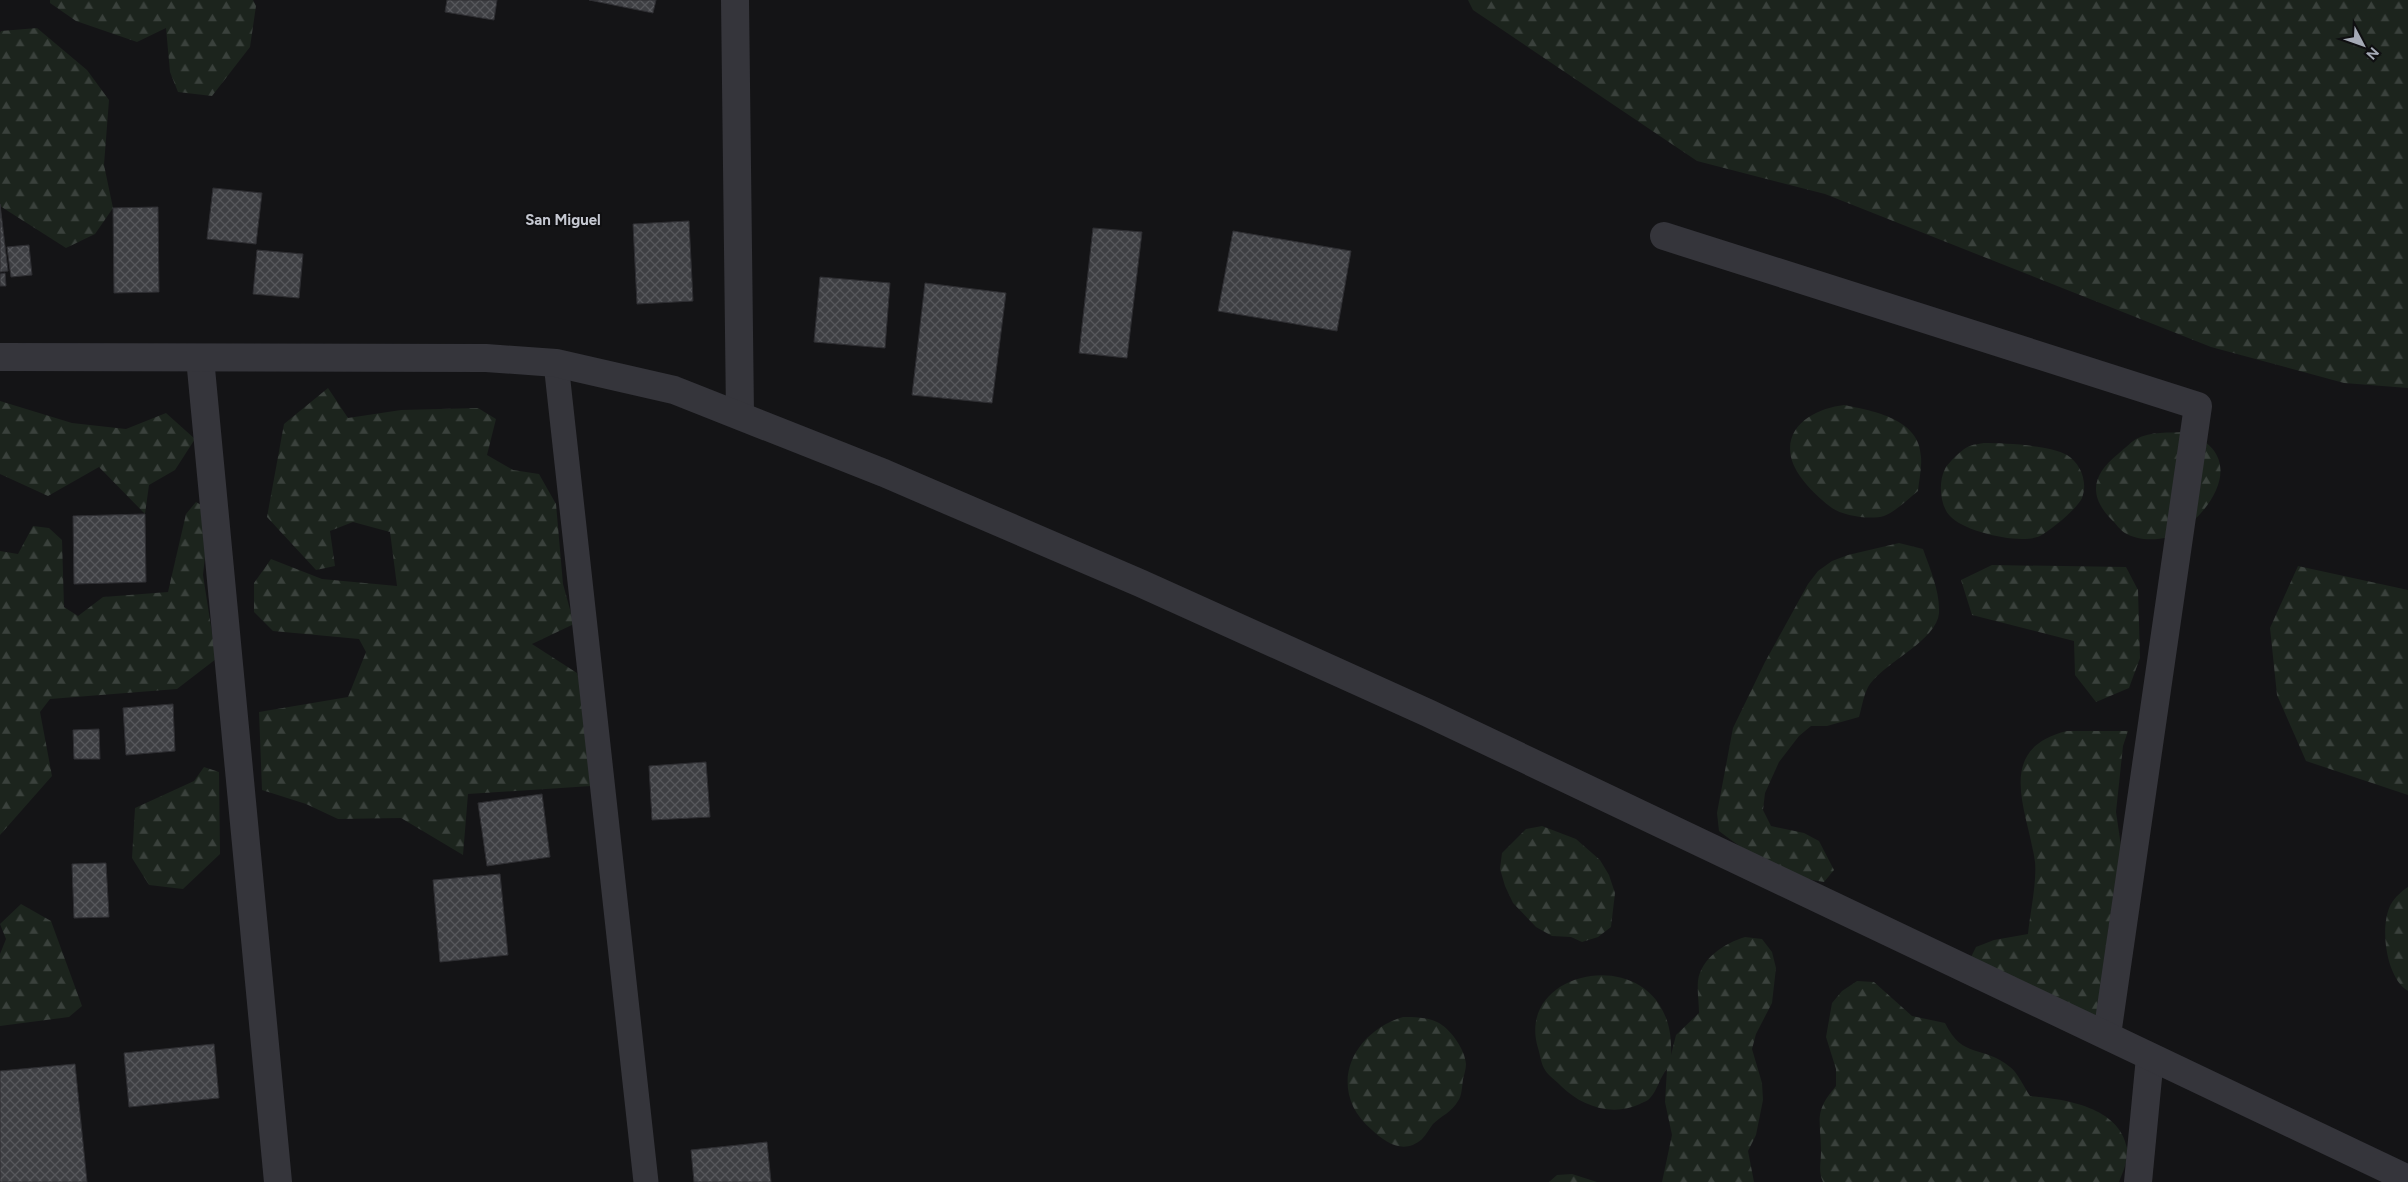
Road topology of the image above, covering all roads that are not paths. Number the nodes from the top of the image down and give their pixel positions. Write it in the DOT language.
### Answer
graph roads {
  1 [pos="735,0"];
  2 [pos="1664,236"];
  3 [pos="0,356"];
  4 [pos="200,358"];
  5 [pos="556,363"];
  6 [pos="740,415"];
  7 [pos="2107,1034"];
  8 [pos="2150,1057"];
  9 [pos="2408,1179"];
  10 [pos="278,1182"];
  11 [pos="646,1182"];
  12 [pos="2138,1182"];
  1 -- 6 [label="street"];
  2 -- 7 [label="street"];
  3 -- 4 [label="street"];
  4 -- 5 [label="street"];
  4 -- 10 [label="street"];
  5 -- 6 [label="street"];
  5 -- 11 [label="lane"];
  6 -- 7 [label="street"];
  7 -- 8 [label="street"];
  8 -- 9 [label="street"];
  8 -- 12 [label="street"];
}
